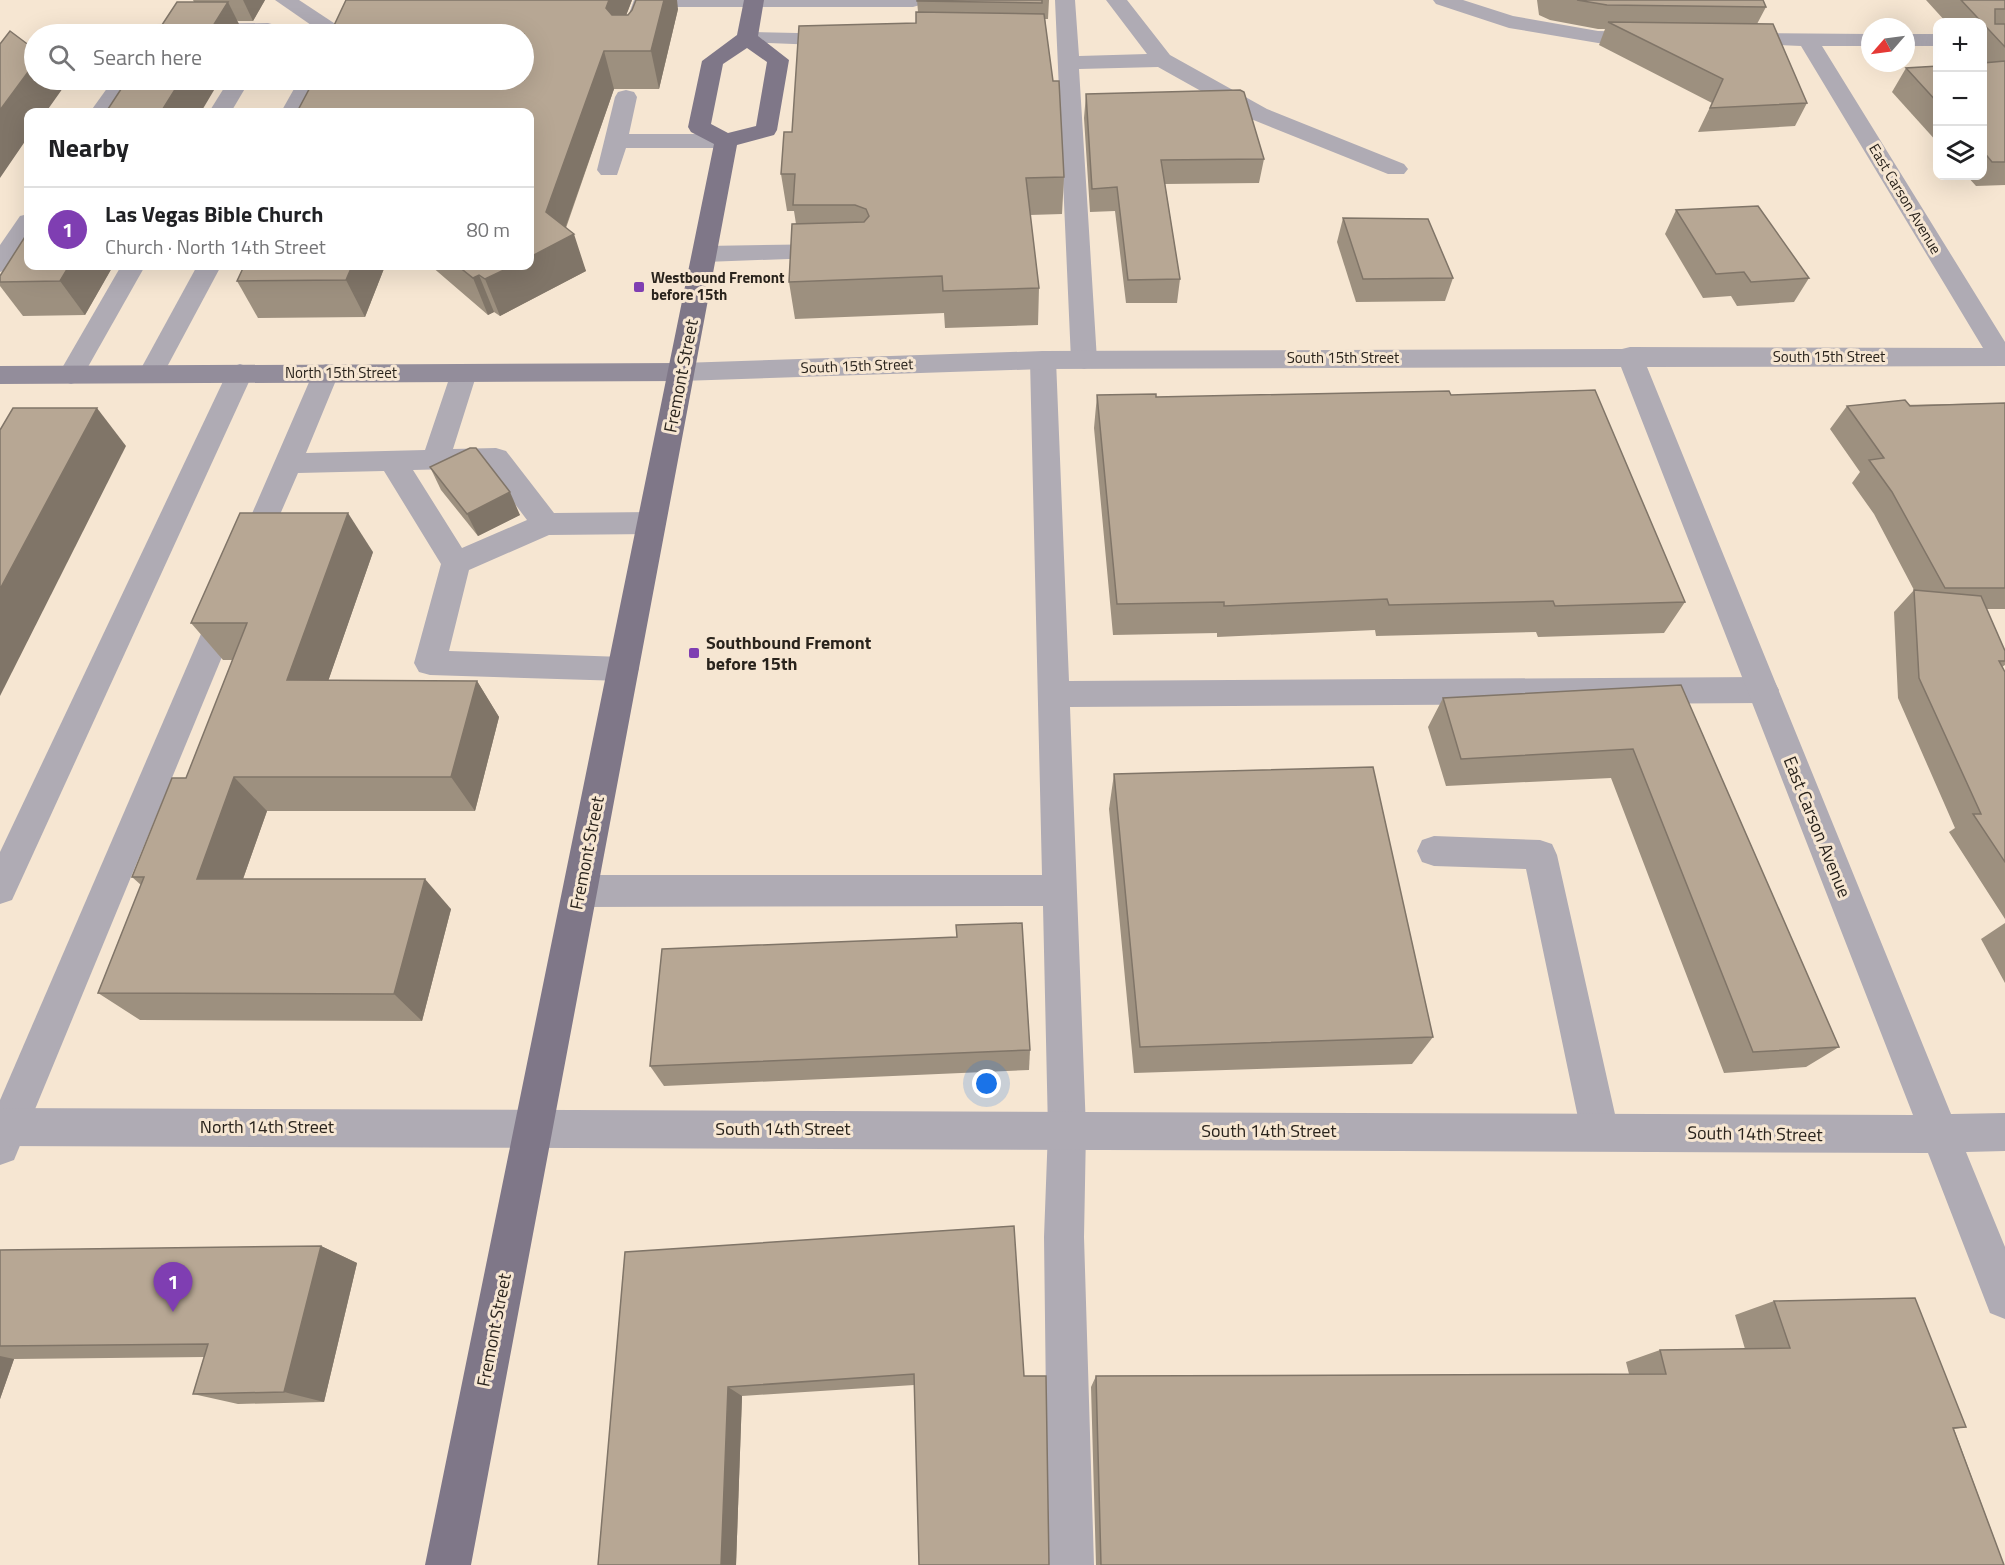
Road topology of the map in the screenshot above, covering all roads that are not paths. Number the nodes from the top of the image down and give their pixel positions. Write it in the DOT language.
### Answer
graph roads {
  1 [pos="285,0"];
  2 [pos="754,0"];
  3 [pos="1065,0"];
  4 [pos="1116,0"];
  5 [pos="1443,0"];
  6 [pos="914,1"];
  7 [pos="271,24"];
  8 [pos="326,24"];
  9 [pos="632,35"];
  10 [pos="747,38"];
  11 [pos="1668,38"];
  12 [pos="1715,39"];
  13 [pos="863,40"];
  14 [pos="1808,40"];
  15 [pos="1861,40"];
  16 [pos="1915,40"];
  17 [pos="1933,40"];
  18 [pos="1042,42"];
  19 [pos="1067,53"];
  20 [pos="1162,60"];
  21 [pos="116,90"];
  22 [pos="233,90"];
  23 [pos="304,90"];
  24 [pos="626,97"];
  25 [pos="104,108"];
  26 [pos="222,108"];
  27 [pos="294,108"];
  28 [pos="615,141"];
  29 [pos="726,141"];
  30 [pos="1396,169"];
  31 [pos="609,170"];
  32 [pos="24,227"];
  33 [pos="860,252"];
  34 [pos="705,254"];
  35 [pos="0,264"];
  36 [pos="131,270"];
  37 [pos="207,270"];
  38 [pos="1630,356"];
  39 [pos="2003,357"];
  40 [pos="1043,360"];
  41 [pos="1084,360"];
  42 [pos="681,372"];
  43 [pos="464,373"];
  44 [pos="151,374"];
  45 [pos="240,374"];
  46 [pos="326,374"];
  47 [pos="0,375"];
  48 [pos="71,375"];
  49 [pos="392,460"];
  50 [pos="436,460"];
  51 [pos="288,463"];
  52 [pos="652,523"];
  53 [pos="546,524"];
  54 [pos="456,563"];
  55 [pos="623,669"];
  56 [pos="1763,690"];
  57 [pos="1054,694"];
  58 [pos="1434,851"];
  59 [pos="0,888"];
  60 [pos="1060,890"];
  61 [pos="580,891"];
  62 [pos="534,1129"];
  63 [pos="1067,1130"];
  64 [pos="1600,1132"];
  65 [pos="2005,1132"];
  66 [pos="3,1133"];
  67 [pos="1939,1133"];
  68 [pos="2005,1298"];
  69 [pos="448,1565"];
  70 [pos="1071,1565"];
  1 -- 7 [label="street"];
  1 -- 8 [label="street"];
  2 -- 6 [label="street"];
  2 -- 9 [label="street"];
  2 -- 10 [label="main road"];
  3 -- 19 [label="street"];
  4 -- 20 [label="street"];
  5 -- 11 [label="street"];
  10 -- 13 [label="street"];
  10 -- 29 [label="main road"];
  10 -- 29 [label="main road"];
  12 -- 14 [label="street"];
  14 -- 15 [label="street"];
  14 -- 39 [label="street, East Carson Avenue"];
  16 -- 17 [label="street"];
  18 -- 19 [label="street"];
  19 -- 20 [label="street"];
  19 -- 41 [label="street"];
  20 -- 30 [label="street"];
  21 -- 25 [label="street"];
  22 -- 26 [label="street"];
  23 -- 27 [label="street"];
  24 -- 28 [label="street"];
  28 -- 29 [label="street"];
  28 -- 31 [label="street"];
  29 -- 34 [label="main road, Fremont Street"];
  32 -- 35 [label="street"];
  33 -- 34 [label="street"];
  34 -- 42 [label="main road, Fremont Street"];
  36 -- 48 [label="street"];
  37 -- 44 [label="street"];
  38 -- 39 [label="street, South 15th Street"];
  38 -- 41 [label="street, South 15th Street"];
  38 -- 56 [label="street, East Carson Avenue"];
  40 -- 41 [label="street, South 15th Street"];
  40 -- 42 [label="street, South 15th Street"];
  40 -- 57 [label="street"];
  42 -- 43 [label="street, North 15th Street"];
  42 -- 52 [label="main road, Fremont Street"];
  43 -- 46 [label="street, North 15th Street"];
  43 -- 50 [label="street"];
  44 -- 45 [label="street, North 15th Street"];
  44 -- 48 [label="street, North 15th Street"];
  45 -- 46 [label="street, North 15th Street"];
  45 -- 59 [label="street"];
  46 -- 51 [label="street"];
  47 -- 48 [label="street, North 15th Street"];
  49 -- 50 [label="street"];
  49 -- 51 [label="street"];
  49 -- 54 [label="street"];
  50 -- 53 [label="street"];
  51 -- 66 [label="street"];
  52 -- 53 [label="street"];
  52 -- 55 [label="main road, Fremont Street"];
  53 -- 54 [label="street"];
  54 -- 55 [label="street"];
  55 -- 61 [label="main road, Fremont Street"];
  56 -- 57 [label="street"];
  56 -- 67 [label="street, East Carson Avenue"];
  57 -- 60 [label="street"];
  58 -- 64 [label="street"];
  60 -- 61 [label="street"];
  60 -- 63 [label="street"];
  61 -- 62 [label="main road, Fremont Street"];
  62 -- 63 [label="street, South 14th Street"];
  62 -- 66 [label="street, North 14th Street"];
  62 -- 69 [label="main road, Fremont Street"];
  63 -- 64 [label="street, South 14th Street"];
  63 -- 70 [label="street"];
  64 -- 67 [label="street, South 14th Street"];
  65 -- 67 [label="street, South 14th Street"];
  67 -- 68 [label="street, East Carson Avenue"];
}
